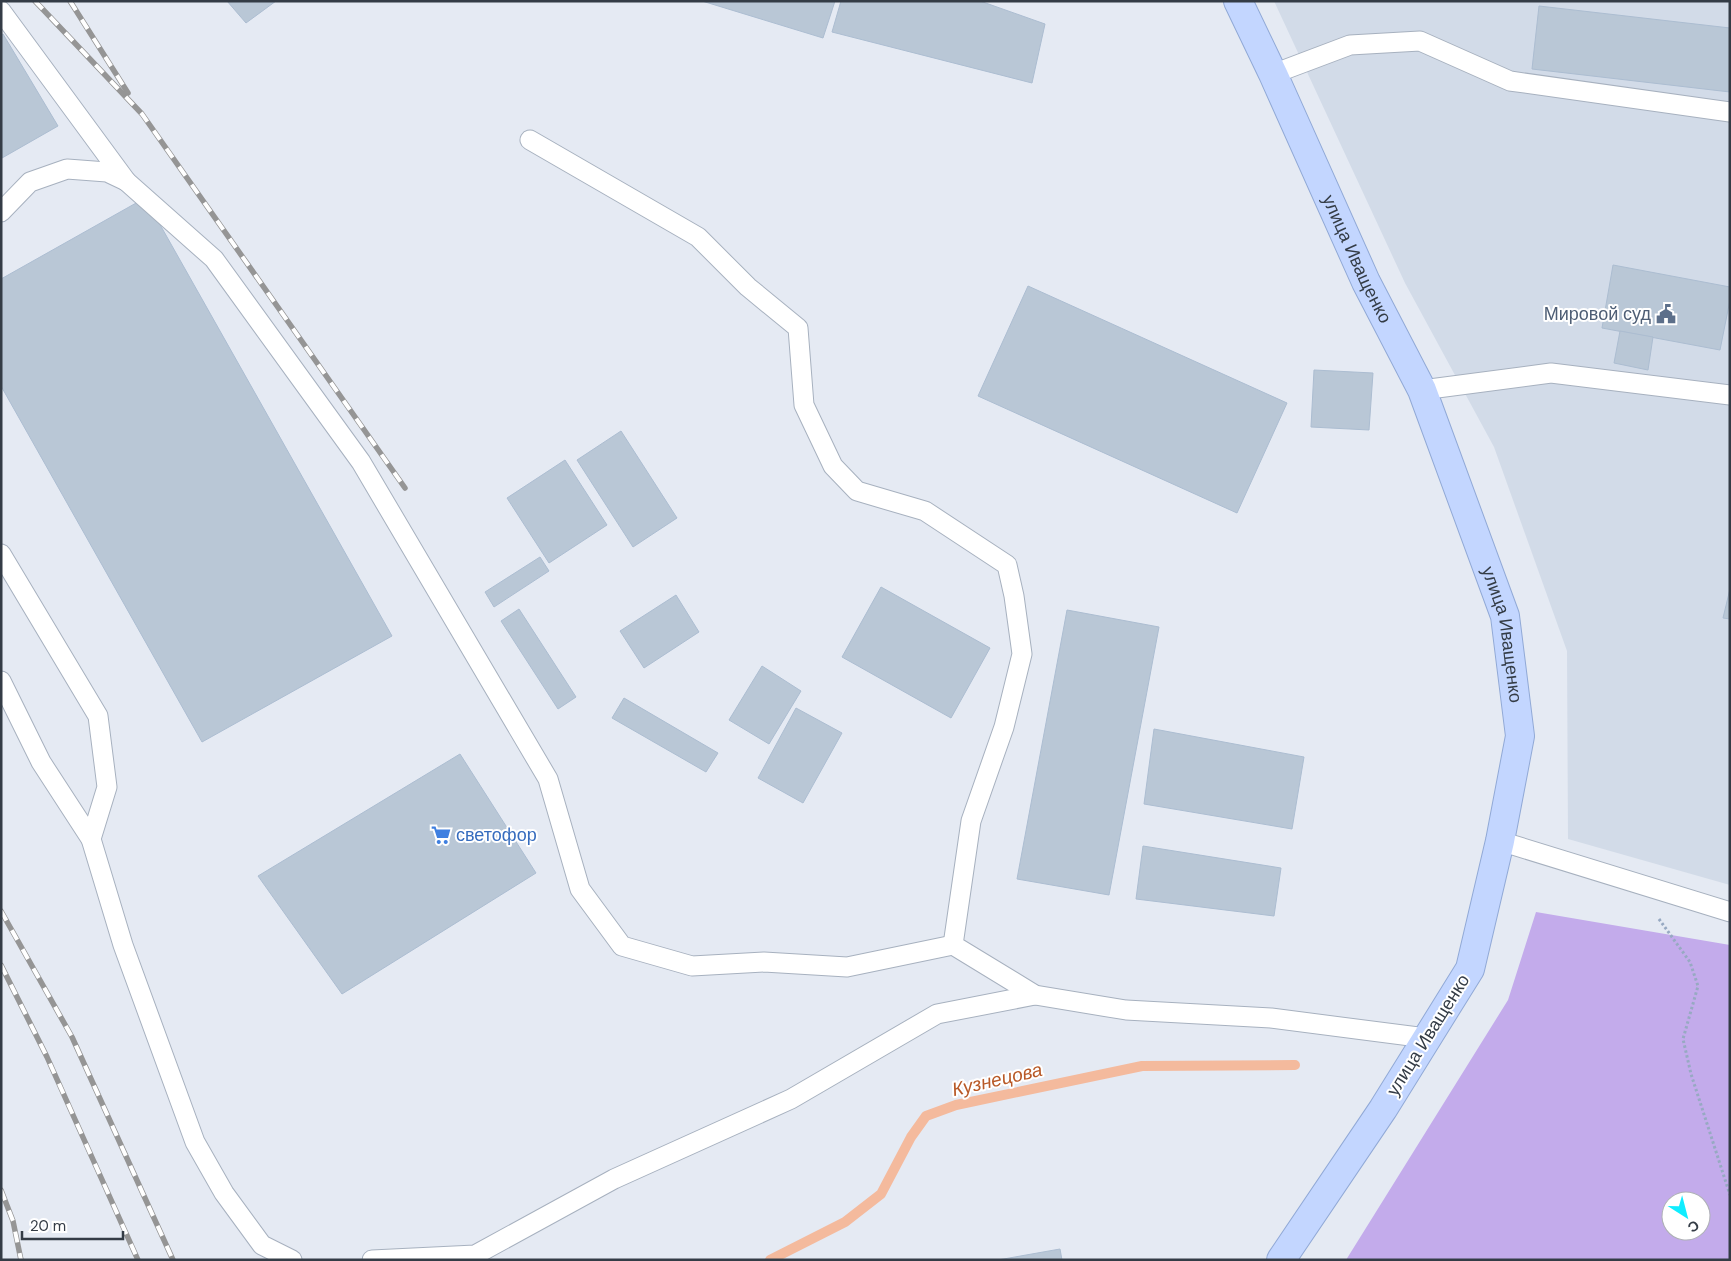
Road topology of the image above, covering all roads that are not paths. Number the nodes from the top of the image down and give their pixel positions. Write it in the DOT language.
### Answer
graph roads {
  1 [pos="1238,1"];
  2 [pos="1,12"];
  3 [pos="1274,74"];
  4 [pos="1730,112"];
  5 [pos="530,140"];
  6 [pos="126,180"];
  7 [pos="1,212"];
  8 [pos="1422,390"];
  9 [pos="1730,396"];
  10 [pos="1,554"];
  11 [pos="1,681"];
  12 [pos="91,839"];
  13 [pos="1500,841"];
  14 [pos="1730,912"];
  15 [pos="953,945"];
  16 [pos="1035,996"];
  17 [pos="1426,1038"];
  18 [pos="292,1260"];
  19 [pos="372,1260"];
  20 [pos="1281,1260"];
  1 -- 3 [label="main road, улица Иващенко"];
  2 -- 6 [label="lane"];
  3 -- 4 [label="lane"];
  3 -- 8 [label="main road, улица Иващенко"];
  5 -- 15 [label="lane"];
  6 -- 7 [label="lane"];
  6 -- 15 [label="lane"];
  8 -- 9 [label="lane"];
  8 -- 13 [label="main road, улица Иващенко"];
  10 -- 12 [label="lane"];
  11 -- 12 [label="lane"];
  12 -- 18 [label="lane"];
  13 -- 14 [label="lane"];
  13 -- 17 [label="main road, улица Иващенко"];
  15 -- 16 [label="lane"];
  16 -- 17 [label="lane"];
  16 -- 19 [label="lane"];
  17 -- 20 [label="main road, улица Иващенко"];
}
